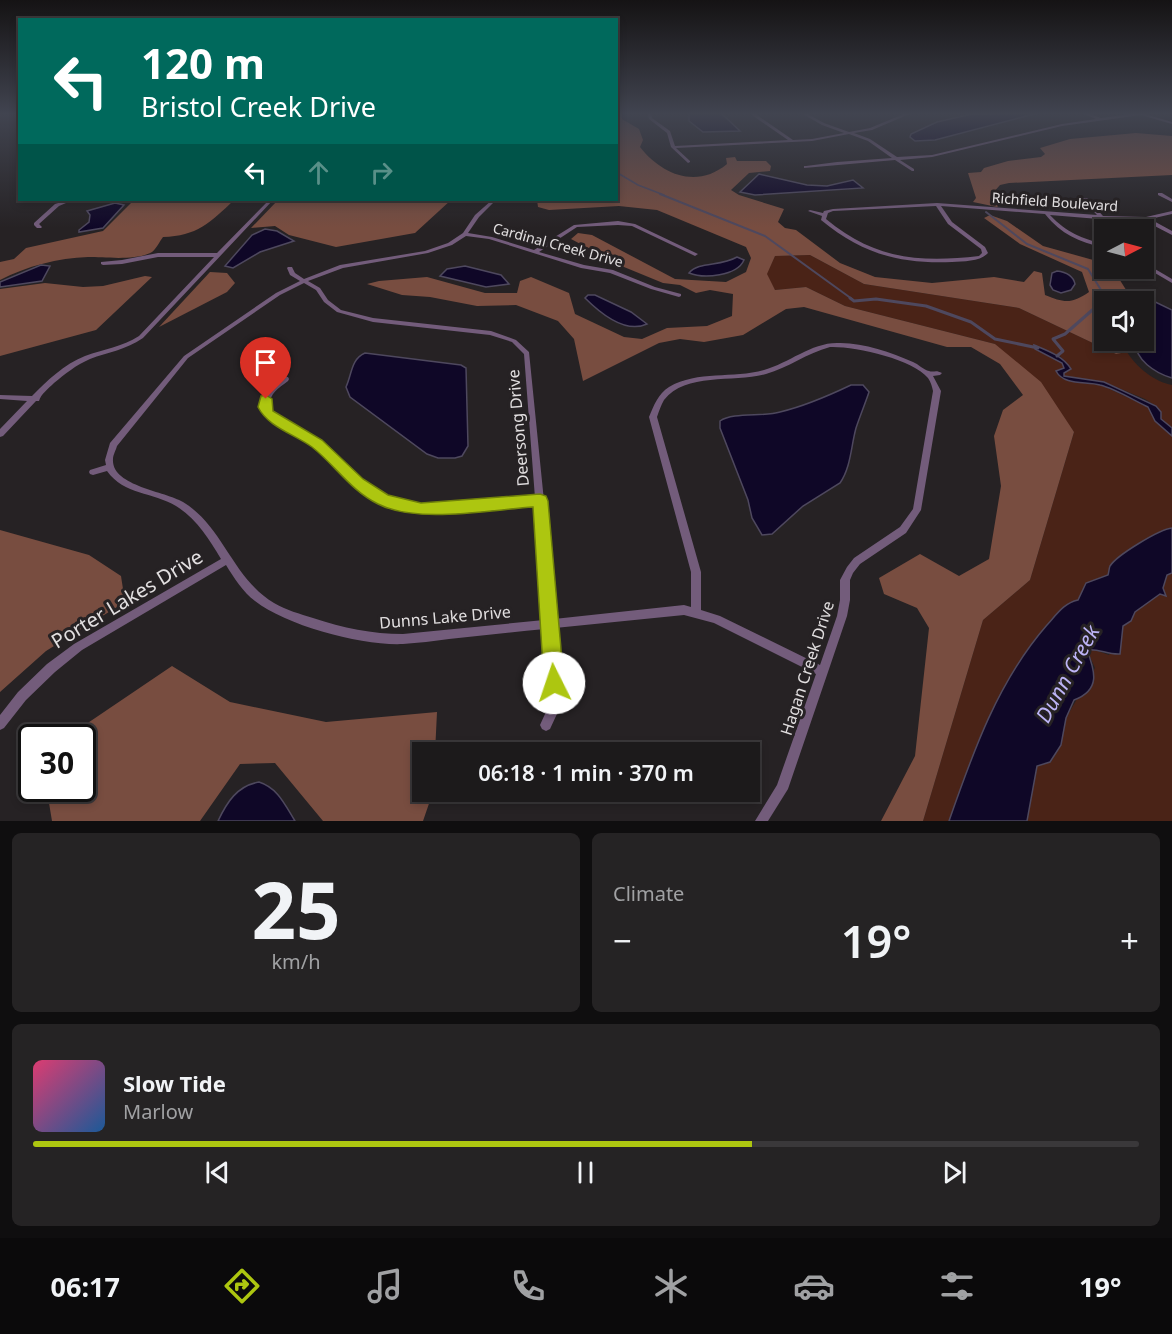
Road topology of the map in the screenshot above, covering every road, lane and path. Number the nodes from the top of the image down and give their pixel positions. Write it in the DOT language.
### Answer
graph roads {
  1 [pos="677,151"];
  2 [pos="887,151"];
  3 [pos="958,151"];
  4 [pos="898,159"];
  5 [pos="688,162"];
  6 [pos="806,167"];
  7 [pos="912,170"];
  8 [pos="1160,194"];
  9 [pos="1085,199"];
  10 [pos="69,201"];
  11 [pos="270,201"];
  12 [pos="493,201"];
  13 [pos="1172,201"];
  14 [pos="937,204"];
  15 [pos="810,211"];
  16 [pos="1172,212"];
  17 [pos="823,214"];
  18 [pos="1047,214"];
  19 [pos="1101,217"];
  20 [pos="1146,219"];
  21 [pos="1154,223"];
  22 [pos="39,227"];
  23 [pos="1172,233"];
  24 [pos="465,234"];
  25 [pos="1094,243"];
  26 [pos="535,252"];
  27 [pos="695,254"];
  28 [pos="219,255"];
  29 [pos="103,263"];
  30 [pos="290,268"];
  31 [pos="1154,270"];
  32 [pos="303,281"];
  33 [pos="1172,281"];
  34 [pos="679,295"];
  35 [pos="285,379"];
  36 [pos="0,397"];
  37 [pos="36,399"];
  38 [pos="0,434"];
  39 [pos="109,467"];
  40 [pos="93,472"];
  41 [pos="540,501"];
  42 [pos="227,560"];
  43 [pos="696,612"];
  44 [pos="550,622"];
  45 [pos="823,672"];
  46 [pos="0,724"];
  47 [pos="546,725"];
  48 [pos="761,821"];
  1 -- 5 [label="street"];
  2 -- 4 [label="street"];
  3 -- 4 [label="street"];
  4 -- 6 [label="street"];
  4 -- 7 [label="street"];
  8 -- 13 [label="street"];
  9 -- 19 [label="street"];
  10 -- 22 [label="street"];
  11 -- 28 [label="street"];
  12 -- 24 [label="street"];
  14 -- 17 [label="street, Richfield Boulevard"];
  14 -- 17 [label="street"];
  14 -- 18 [label="street, Richfield Boulevard"];
  15 -- 17 [label="street"];
  16 -- 20 [label="street, Richfield Boulevard"];
  18 -- 19 [label="street, Richfield Boulevard"];
  18 -- 25 [label="street"];
  19 -- 20 [label="street, Richfield Boulevard"];
  21 -- 23 [label="street"];
  24 -- 26 [label="street, Cardinal Creek Drive"];
  24 -- 32 [label="street"];
  26 -- 27 [label="street"];
  26 -- 34 [label="street, Cardinal Creek Drive"];
  28 -- 29 [label="street"];
  28 -- 37 [label="street"];
  30 -- 32 [label="street, Deersong Drive"];
  31 -- 33 [label="street"];
  32 -- 39 [label="street"];
  32 -- 41 [label="street, Deersong Drive"];
  35 -- 41 [label="street"];
  36 -- 37 [label="street"];
  37 -- 38 [label="street"];
  39 -- 40 [label="street"];
  39 -- 42 [label="street, Dunns Lake Drive"];
  41 -- 44 [label="street, Deersong Drive"];
  42 -- 44 [label="street, Dunns Lake Drive"];
  42 -- 46 [label="street, Porter Lakes Drive"];
  43 -- 44 [label="street, Dunns Lake Drive"];
  43 -- 45 [label="street, Dunns Lake Drive"];
  43 -- 45 [label="street, Hagan Creek Drive"];
  44 -- 47 [label="street, Deersong Drive"];
  45 -- 48 [label="street, Hagan Creek Drive"];
}
